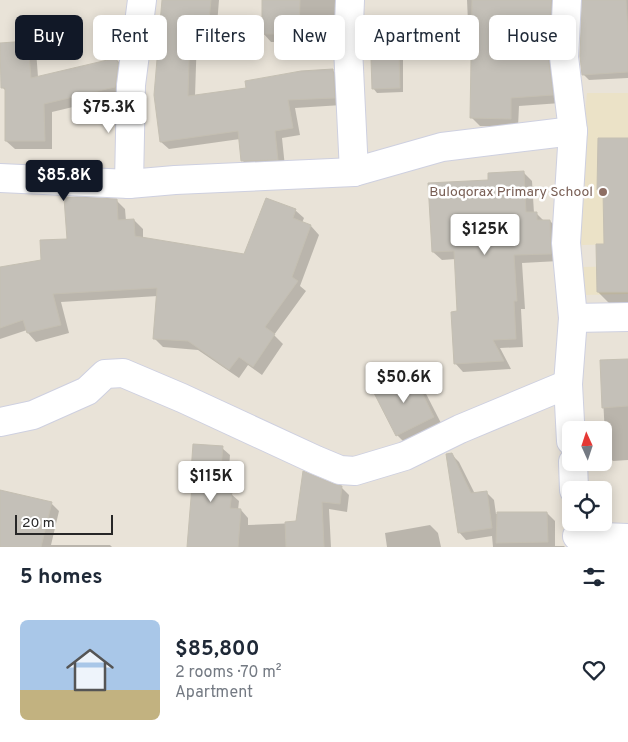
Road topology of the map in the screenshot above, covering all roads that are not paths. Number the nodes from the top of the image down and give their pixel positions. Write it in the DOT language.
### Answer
graph roads {
  1 [pos="142,0"];
  2 [pos="350,0"];
  3 [pos="567,0"];
  4 [pos="573,131"];
  5 [pos="354,172"];
  6 [pos="0,178"];
  7 [pos="129,184"];
  8 [pos="628,316"];
  9 [pos="573,318"];
  10 [pos="568,384"];
  11 [pos="570,421"];
  12 [pos="0,422"];
  13 [pos="576,535"];
  14 [pos="628,538"];
  1 -- 7 [label="street"];
  2 -- 5 [label="street"];
  3 -- 4 [label="street"];
  4 -- 5 [label="street"];
  4 -- 9 [label="street"];
  5 -- 7 [label="street"];
  6 -- 7 [label="street"];
  8 -- 9 [label="street"];
  9 -- 10 [label="street"];
  10 -- 11 [label="street"];
  10 -- 12 [label="street"];
  13 -- 14 [label="street"];
}
